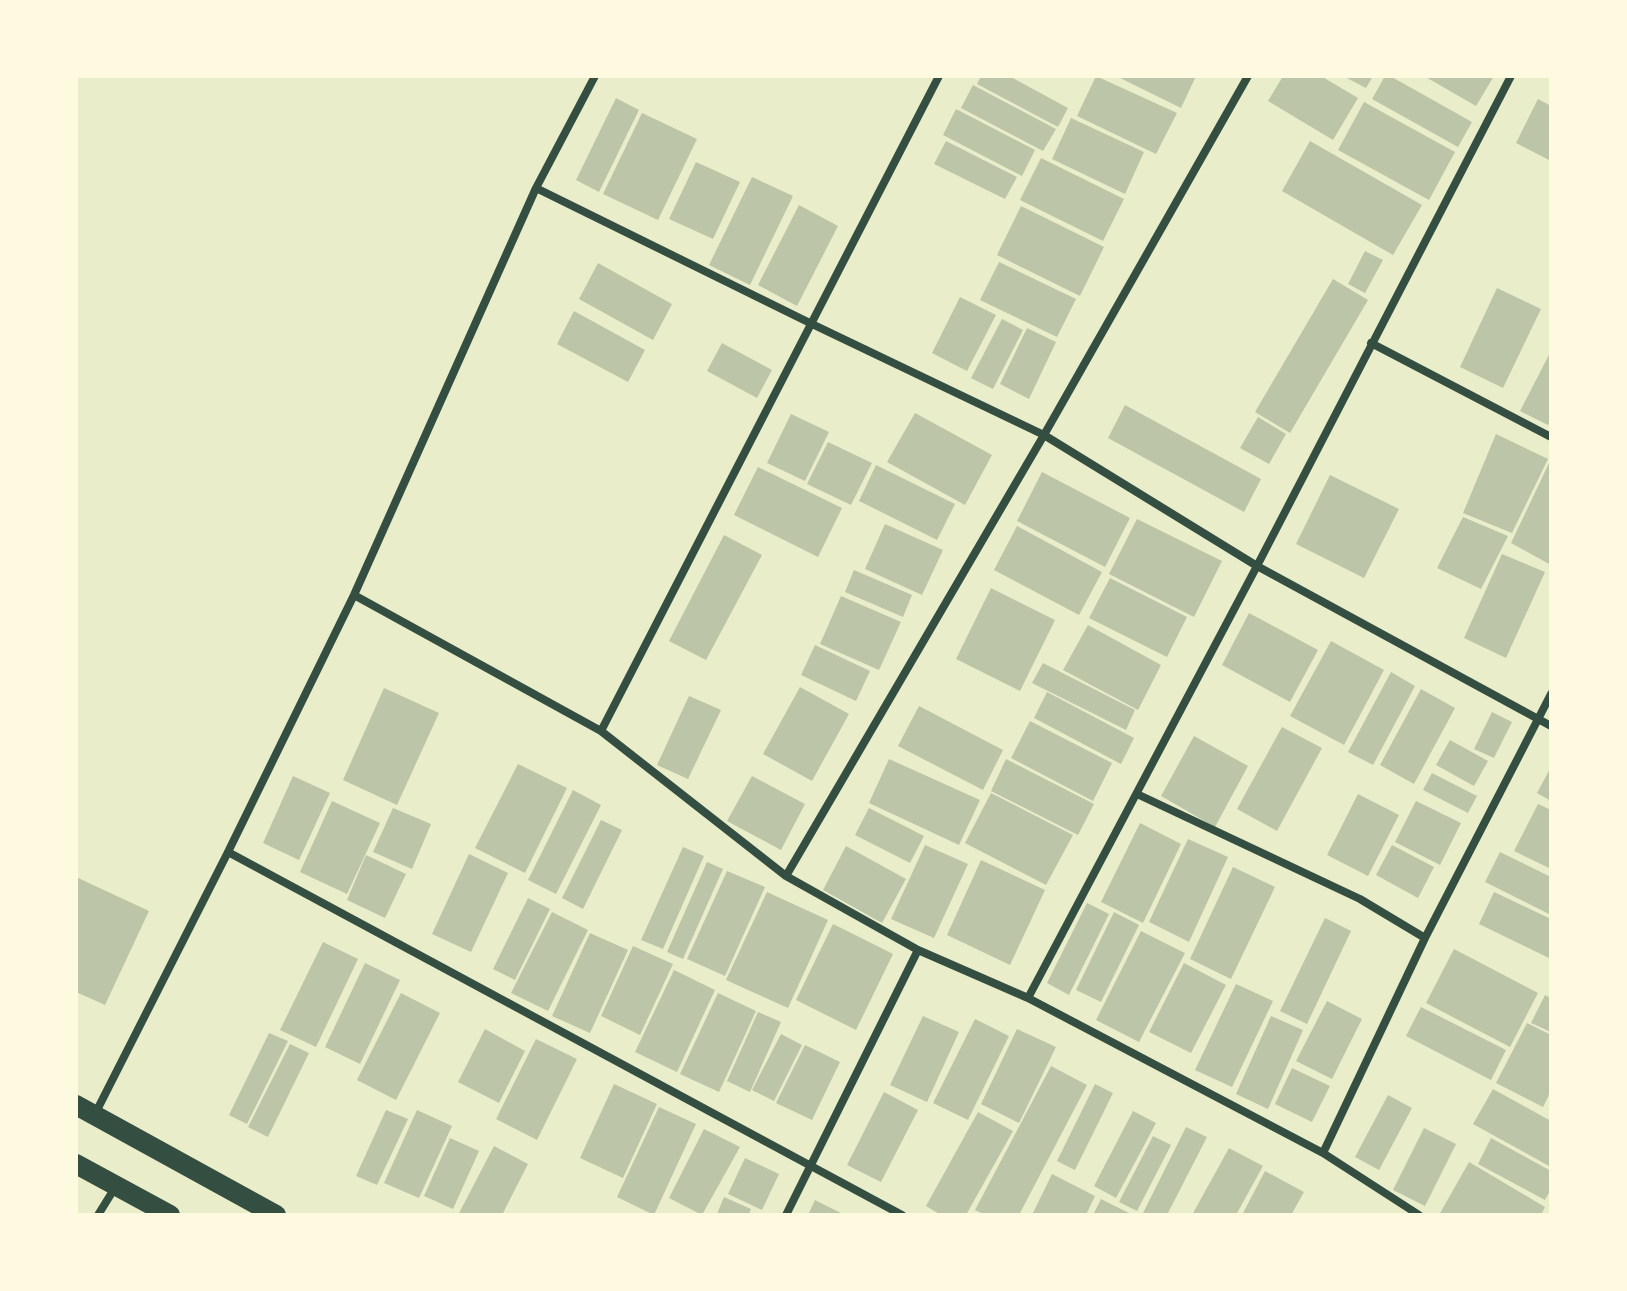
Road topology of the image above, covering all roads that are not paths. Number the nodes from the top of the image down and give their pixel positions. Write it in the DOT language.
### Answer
graph roads {
  1 [pos="595,76"];
  2 [pos="939,76"];
  3 [pos="1248,76"];
  4 [pos="1511,76"];
  5 [pos="536,188"];
  6 [pos="812,324"];
  7 [pos="1371,343"];
  8 [pos="1044,435"];
  9 [pos="1551,437"];
  10 [pos="1257,566"];
  11 [pos="354,595"];
  12 [pos="1551,694"];
  13 [pos="1538,721"];
  14 [pos="1551,726"];
  15 [pos="601,731"];
  16 [pos="1137,794"];
  17 [pos="228,852"];
  18 [pos="786,876"];
  19 [pos="1425,938"];
  20 [pos="918,950"];
  21 [pos="1028,998"];
  22 [pos="76,1105"];
  23 [pos="95,1115"];
  24 [pos="1323,1153"];
  25 [pos="76,1164"];
  26 [pos="812,1164"];
  27 [pos="116,1186"];
  28 [pos="98,1215"];
  29 [pos="170,1215"];
  30 [pos="276,1215"];
  31 [pos="786,1215"];
  32 [pos="902,1215"];
  33 [pos="1419,1215"];
  1 -- 5 [label="street"];
  2 -- 6 [label="street"];
  3 -- 8 [label="street"];
  4 -- 7 [label="street"];
  5 -- 6 [label="street"];
  5 -- 11 [label="street"];
  6 -- 8 [label="street"];
  6 -- 15 [label="street"];
  7 -- 9 [label="street"];
  7 -- 10 [label="street"];
  8 -- 10 [label="street"];
  8 -- 18 [label="street"];
  10 -- 13 [label="street"];
  10 -- 16 [label="street"];
  11 -- 15 [label="street"];
  11 -- 17 [label="street"];
  12 -- 13 [label="street"];
  13 -- 14 [label="street"];
  13 -- 19 [label="street"];
  15 -- 18 [label="street"];
  16 -- 19 [label="street"];
  16 -- 21 [label="street"];
  17 -- 23 [label="street"];
  17 -- 26 [label="street"];
  18 -- 20 [label="street"];
  19 -- 24 [label="street"];
  20 -- 21 [label="street"];
  20 -- 26 [label="street"];
  21 -- 24 [label="street"];
  22 -- 23 [label="main road"];
  23 -- 30 [label="main road"];
  24 -- 33 [label="street"];
  25 -- 27 [label="main road"];
  26 -- 31 [label="street"];
  26 -- 32 [label="street"];
  27 -- 28 [label="street"];
  27 -- 29 [label="main road"];
}
